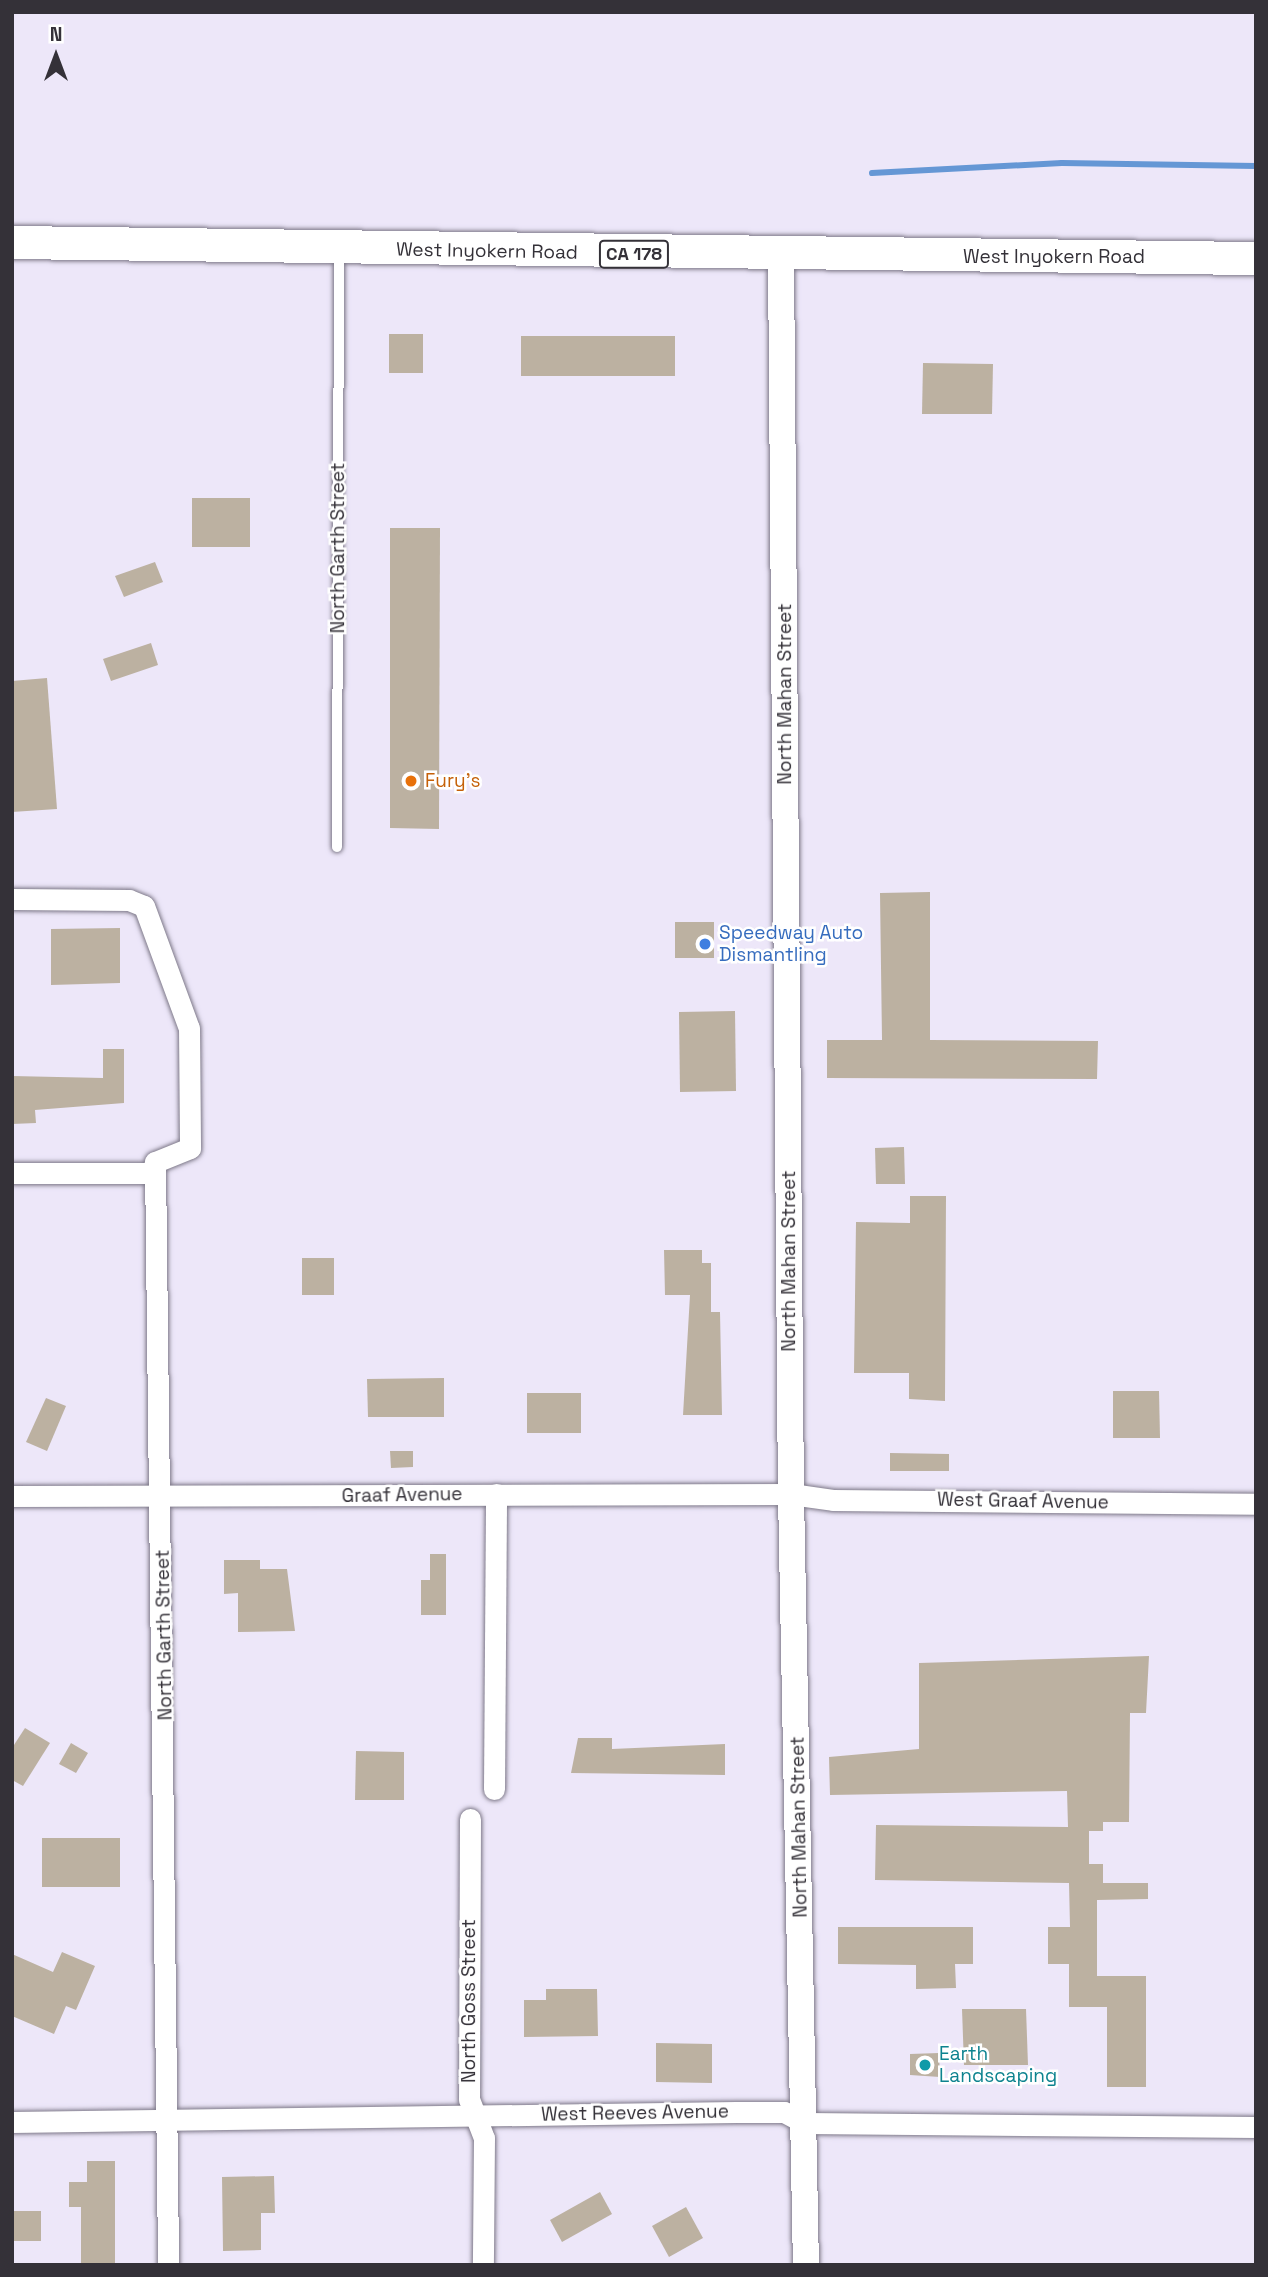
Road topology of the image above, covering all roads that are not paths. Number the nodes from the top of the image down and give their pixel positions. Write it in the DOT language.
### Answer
graph roads {
  1 [pos="12,242"];
  2 [pos="340,249"];
  3 [pos="781,256"];
  4 [pos="1256,258"];
  5 [pos="337,847"];
  6 [pos="12,900"];
  7 [pos="12,1173"];
  8 [pos="155,1173"];
  9 [pos="496,1494"];
  10 [pos="791,1494"];
  11 [pos="12,1496"];
  12 [pos="162,1498"];
  13 [pos="1256,1504"];
  14 [pos="494,1789"];
  15 [pos="470,1819"];
  16 [pos="475,2115"];
  17 [pos="12,2122"];
  18 [pos="171,2122"];
  19 [pos="805,2123"];
  20 [pos="1256,2127"];
  21 [pos="168,2265"];
  22 [pos="482,2265"];
  23 [pos="806,2265"];
  1 -- 2 [label="main road, West Inyokern Road / CA 178"];
  2 -- 3 [label="main road, West Inyokern Road / CA 178"];
  2 -- 5 [label="lane, North Garth Street"];
  3 -- 4 [label="main road, West Inyokern Road / CA 178"];
  3 -- 10 [label="street, North Mahan Street"];
  6 -- 8 [label="street"];
  7 -- 8 [label="street"];
  8 -- 12 [label="street, North Garth Street"];
  9 -- 10 [label="street, Graaf Avenue"];
  9 -- 12 [label="street, Graaf Avenue"];
  9 -- 14 [label="street"];
  10 -- 13 [label="street, West Graaf Avenue"];
  10 -- 19 [label="street, North Mahan Street"];
  11 -- 12 [label="street, Graaf Avenue"];
  12 -- 18 [label="street, North Garth Street"];
  15 -- 16 [label="street, North Goss Street"];
  16 -- 18 [label="street, West Reeves Avenue"];
  16 -- 19 [label="street, West Reeves Avenue"];
  16 -- 22 [label="street, North Goss Street"];
  17 -- 18 [label="street, West Reeves Avenue"];
  18 -- 21 [label="street, North Garth Street"];
  19 -- 20 [label="street, West Reeves Avenue"];
  19 -- 23 [label="street, North Mahan Street"];
}
